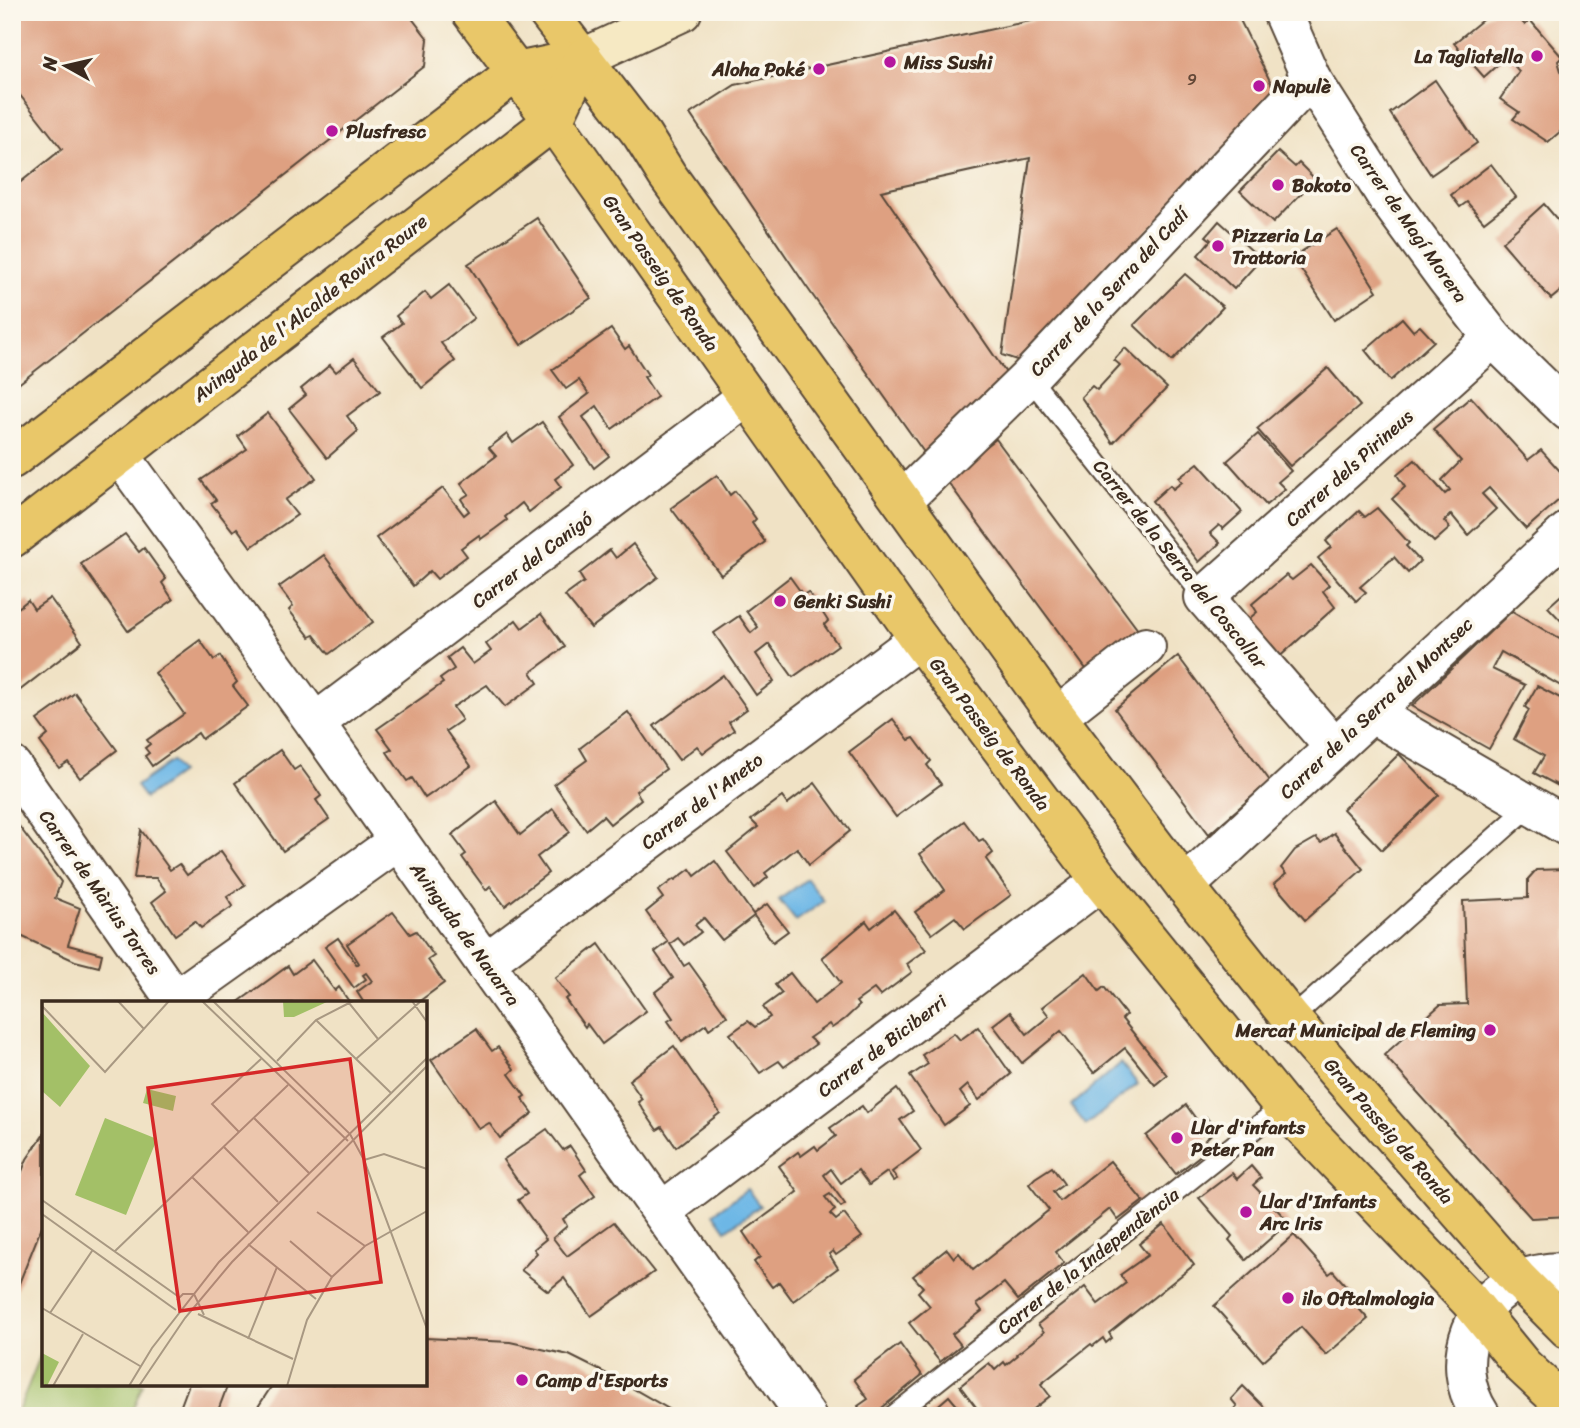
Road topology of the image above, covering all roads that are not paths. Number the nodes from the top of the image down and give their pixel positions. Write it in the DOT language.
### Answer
graph roads {
  1 [pos="471,12"];
  2 [pos="547,12"];
  3 [pos="682,12"];
  4 [pos="1282,12"];
  5 [pos="583,58"];
  6 [pos="516,72"];
  7 [pos="1311,78"];
  8 [pos="553,121"];
  9 [pos="1493,338"];
  10 [pos="1029,377"];
  11 [pos="748,396"];
  12 [pos="1568,411"];
  13 [pos="120,456"];
  14 [pos="12,459"];
  15 [pos="902,501"];
  16 [pos="1568,531"];
  17 [pos="12,538"];
  18 [pos="1204,597"];
  19 [pos="919,639"];
  20 [pos="1146,648"];
  21 [pos="1371,713"];
  22 [pos="1057,717"];
  23 [pos="315,723"];
  24 [pos="1334,747"];
  25 [pos="12,766"];
  26 [pos="1530,806"];
  27 [pos="1568,827"];
  28 [pos="397,841"];
  29 [pos="1101,881"];
  30 [pos="1185,886"];
  31 [pos="485,962"];
  32 [pos="1290,1019"];
  33 [pos="1283,1105"];
  34 [pos="662,1211"];
  35 [pos="1568,1273"];
  36 [pos="1518,1279"];
  37 [pos="1479,1312"];
  38 [pos="1568,1329"];
  39 [pos="1568,1408"];
  40 [pos="806,1416"];
  41 [pos="893,1416"];
  42 [pos="1481,1416"];
  1 -- 6 [label="main road, Gran Passeig de Ronda"];
  2 -- 5 [label="main road, Gran Passeig de Ronda"];
  3 -- 5 [label="main road"];
  4 -- 7 [label="street, Carrer de Magí Morera"];
  5 -- 6 [label="main road"];
  5 -- 8 [label="main road, Avinguda de l'Alcalde Rovira Roure"];
  5 -- 15 [label="main road, Gran Passeig de Ronda"];
  6 -- 8 [label="main road, Gran Passeig de Ronda"];
  6 -- 14 [label="main road"];
  7 -- 9 [label="street, Carrer de Magí Morera"];
  7 -- 10 [label="street, Carrer de la Serra del Cadí"];
  8 -- 11 [label="main road, Gran Passeig de Ronda"];
  8 -- 13 [label="main road, Avinguda de l'Alcalde Rovira Roure"];
  9 -- 12 [label="street, Carrer de Magí Morera"];
  9 -- 18 [label="street, Carrer dels Pirineus"];
  10 -- 15 [label="street, Carrer de la Serra del Cadí"];
  10 -- 18 [label="lane, Carrer de la Serra del Coscollar"];
  11 -- 19 [label="main road, Gran Passeig de Ronda"];
  11 -- 23 [label="street, Carrer del Canigó"];
  13 -- 17 [label="main road, Avinguda de l'Alcalde Rovira Roure"];
  13 -- 23 [label="street, Avinguda de Navarra"];
  15 -- 22 [label="main road, Gran Passeig de Ronda"];
  16 -- 21 [label="street, Carrer de la Serra del Montsec"];
  18 -- 24 [label="street, Carrer de la Serra del Coscollar"];
  19 -- 29 [label="main road, Gran Passeig de Ronda"];
  19 -- 31 [label="street, Carrer de l'Aneto"];
  20 -- 22 [label="street"];
  21 -- 24 [label="street, Carrer de la Serra del Montsec"];
  21 -- 26 [label="street"];
  22 -- 30 [label="main road, Gran Passeig de Ronda"];
  23 -- 28 [label="street, Avinguda de Navarra"];
  24 -- 30 [label="street, Carrer de la Serra del Montsec"];
  25 -- 28 [label="street, Carrer de Màrius Torres"];
  26 -- 27 [label="street"];
  26 -- 32 [label="lane"];
  28 -- 31 [label="street, Avinguda de Navarra"];
  29 -- 33 [label="main road, Gran Passeig de Ronda"];
  29 -- 34 [label="street, Carrer de Biciberri"];
  30 -- 32 [label="main road, Gran Passeig de Ronda"];
  31 -- 34 [label="street, Avinguda de Navarra"];
  32 -- 36 [label="main road, Gran Passeig de Ronda"];
  33 -- 37 [label="main road, Gran Passeig de Ronda"];
  33 -- 41 [label="lane, Carrer de la Independència"];
  34 -- 40 [label="street, Avinguda de Navarra"];
  35 -- 36 [label="street"];
  36 -- 37 [label="street"];
  36 -- 38 [label="main road, Gran Passeig de Ronda"];
  37 -- 39 [label="main road, Gran Passeig de Ronda"];
  37 -- 42 [label="street"];
}
